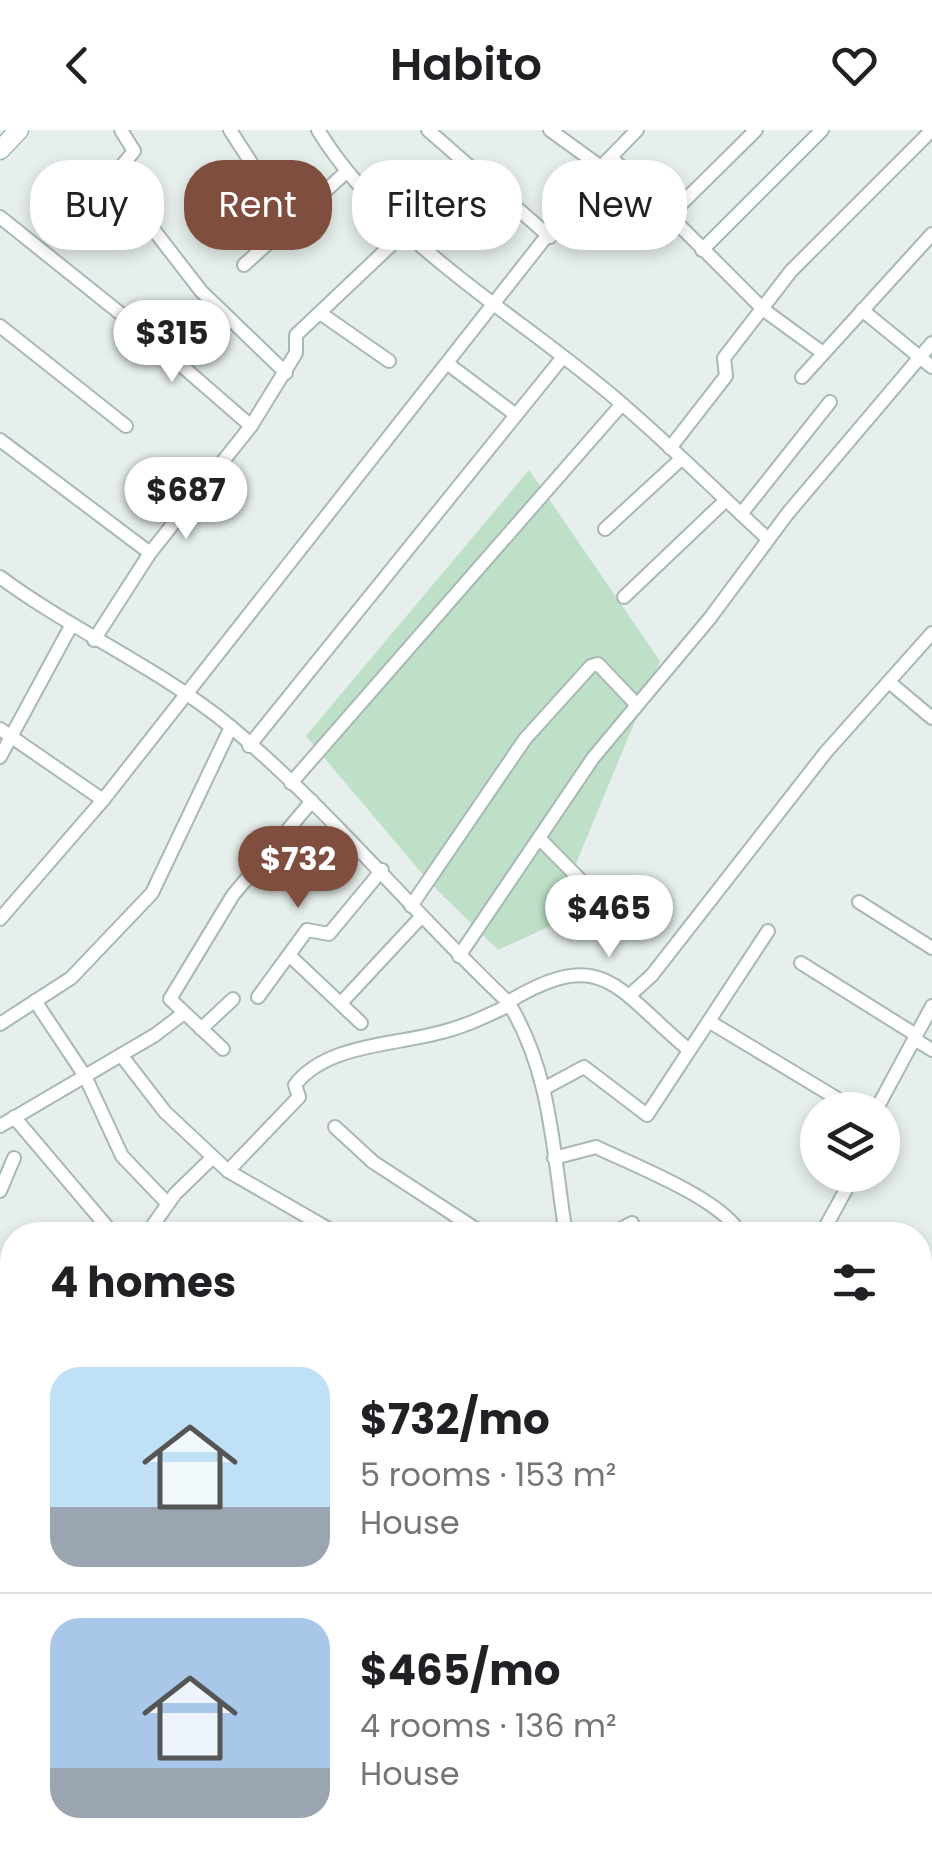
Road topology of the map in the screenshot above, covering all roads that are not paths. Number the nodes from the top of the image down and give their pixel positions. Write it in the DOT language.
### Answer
graph roads {
  1 [pos="19,130"];
  2 [pos="121,130"];
  3 [pos="230,130"];
  4 [pos="318,130"];
  5 [pos="428,130"];
  6 [pos="550,130"];
  7 [pos="637,130"];
  8 [pos="756,130"];
  9 [pos="822,130"];
  10 [pos="932,130"];
  11 [pos="0,150"];
  12 [pos="249,160"];
  13 [pos="602,160"];
  14 [pos="608,160"];
  15 [pos="344,174"];
  16 [pos="352,181"];
  17 [pos="332,185"];
  18 [pos="687,198"];
  19 [pos="0,218"];
  20 [pos="542,229"];
  21 [pos="932,234"];
  22 [pos="687,235"];
  23 [pos="542,246"];
  24 [pos="260,250"];
  25 [pos="386,250"];
  26 [pos="430,250"];
  27 [pos="702,250"];
  28 [pos="244,265"];
  29 [pos="495,306"];
  30 [pos="764,310"];
  31 [pos="862,310"];
  32 [pos="320,312"];
  33 [pos="0,326"];
  34 [pos="932,343"];
  35 [pos="823,353"];
  36 [pos="563,357"];
  37 [pos="920,358"];
  38 [pos="388,361"];
  39 [pos="448,364"];
  40 [pos="932,368"];
  41 [pos="286,372"];
  42 [pos="802,377"];
  43 [pos="830,402"];
  44 [pos="622,404"];
  45 [pos="516,415"];
  46 [pos="126,426"];
  47 [pos="251,426"];
  48 [pos="0,440"];
  49 [pos="670,448"];
  50 [pos="681,459"];
  51 [pos="726,500"];
  52 [pos="741,514"];
  53 [pos="605,528"];
  54 [pos="768,539"];
  55 [pos="150,552"];
  56 [pos="0,577"];
  57 [pos="624,597"];
  58 [pos="72,626"];
  59 [pos="932,634"];
  60 [pos="94,640"];
  61 [pos="889,682"];
  62 [pos="185,696"];
  63 [pos="636,704"];
  64 [pos="932,718"];
  65 [pos="231,727"];
  66 [pos="6,732"];
  67 [pos="249,746"];
  68 [pos="0,757"];
  69 [pos="292,782"];
  70 [pos="103,800"];
  71 [pos="312,801"];
  72 [pos="539,838"];
  73 [pos="382,870"];
  74 [pos="859,902"];
  75 [pos="416,912"];
  76 [pos="619,919"];
  77 [pos="0,920"];
  78 [pos="768,931"];
  79 [pos="932,948"];
  80 [pos="289,954"];
  81 [pos="459,956"];
  82 [pos="801,963"];
  83 [pos="630,995"];
  84 [pos="258,997"];
  85 [pos="233,998"];
  86 [pos="35,1001"];
  87 [pos="341,1002"];
  88 [pos="509,1003"];
  89 [pos="932,1006"];
  90 [pos="184,1013"];
  91 [pos="710,1022"];
  92 [pos="360,1023"];
  93 [pos="0,1024"];
  94 [pos="202,1029"];
  95 [pos="915,1037"];
  96 [pos="222,1049"];
  97 [pos="689,1050"];
  98 [pos="932,1050"];
  99 [pos="121,1055"];
  100 [pos="84,1076"];
  101 [pos="545,1088"];
  102 [pos="826,1092"];
  103 [pos="886,1092"];
  104 [pos="14,1117"];
  105 [pos="0,1126"];
  106 [pos="336,1127"];
  107 [pos="14,1158"];
  108 [pos="212,1158"];
  109 [pos="554,1158"];
  110 [pos="228,1172"];
  111 [pos="0,1192"];
  112 [pos="845,1192"];
  113 [pos="167,1203"];
  114 [pos="103,1222"];
  115 [pos="155,1222"];
  116 [pos="311,1222"];
  117 [pos="466,1222"];
  118 [pos="564,1222"];
  119 [pos="732,1222"];
  120 [pos="828,1222"];
  1 -- 11 [label="street"];
  2 -- 41 [label="street"];
  3 -- 12 [label="street"];
  4 -- 15 [label="street"];
  5 -- 20 [label="street"];
  6 -- 13 [label="street"];
  7 -- 14 [label="street"];
  8 -- 18 [label="street"];
  9 -- 27 [label="street"];
  10 -- 30 [label="street"];
  15 -- 16 [label="street"];
  15 -- 17 [label="street"];
  19 -- 47 [label="street"];
  21 -- 31 [label="street"];
  22 -- 27 [label="street"];
  23 -- 29 [label="street"];
  24 -- 28 [label="street"];
  25 -- 32 [label="street"];
  26 -- 29 [label="street"];
  27 -- 30 [label="street"];
  29 -- 36 [label="street"];
  29 -- 39 [label="street"];
  30 -- 35 [label="street"];
  30 -- 49 [label="street"];
  31 -- 35 [label="street"];
  31 -- 37 [label="street"];
  32 -- 38 [label="street"];
  32 -- 41 [label="street"];
  33 -- 46 [label="street"];
  34 -- 37 [label="street"];
  35 -- 42 [label="street"];
  36 -- 44 [label="street"];
  36 -- 45 [label="street"];
  37 -- 40 [label="street"];
  37 -- 54 [label="street"];
  39 -- 45 [label="street"];
  39 -- 62 [label="street"];
  41 -- 47 [label="street"];
  43 -- 52 [label="street"];
  44 -- 49 [label="street"];
  44 -- 69 [label="street"];
  45 -- 67 [label="street"];
  47 -- 55 [label="street"];
  48 -- 55 [label="street"];
  49 -- 50 [label="street"];
  50 -- 51 [label="street"];
  50 -- 53 [label="street"];
  51 -- 52 [label="street"];
  51 -- 57 [label="street"];
  52 -- 54 [label="street"];
  54 -- 63 [label="street"];
  55 -- 60 [label="street"];
  56 -- 58 [label="street"];
  58 -- 60 [label="street"];
  58 -- 66 [label="street"];
  59 -- 61 [label="street"];
  60 -- 62 [label="street"];
  61 -- 64 [label="street"];
  61 -- 83 [label="street"];
  62 -- 65 [label="street"];
  62 -- 70 [label="street"];
  63 -- 72 [label="street"];
  63 -- 75 [label="street"];
  65 -- 67 [label="street"];
  65 -- 86 [label="street"];
  66 -- 68 [label="street"];
  66 -- 70 [label="street"];
  67 -- 69 [label="street"];
  69 -- 71 [label="street"];
  70 -- 77 [label="street"];
  71 -- 73 [label="street"];
  71 -- 90 [label="street"];
  72 -- 76 [label="street"];
  72 -- 81 [label="street"];
  73 -- 75 [label="street"];
  73 -- 80 [label="street"];
  74 -- 79 [label="street"];
  75 -- 81 [label="street"];
  75 -- 87 [label="street"];
  78 -- 91 [label="street"];
  80 -- 84 [label="street"];
  80 -- 87 [label="street"];
  81 -- 88 [label="street"];
  82 -- 95 [label="street"];
  83 -- 88 [label="street"];
  83 -- 97 [label="street"];
  85 -- 94 [label="street"];
  86 -- 93 [label="street"];
  86 -- 100 [label="street"];
  87 -- 92 [label="street"];
  88 -- 101 [label="street"];
  88 -- 110 [label="street"];
  89 -- 95 [label="street"];
  90 -- 94 [label="street"];
  90 -- 99 [label="street"];
  91 -- 97 [label="street"];
  91 -- 102 [label="street"];
  94 -- 96 [label="street"];
  95 -- 98 [label="street"];
  95 -- 103 [label="street"];
  97 -- 101 [label="street"];
  99 -- 100 [label="street"];
  99 -- 108 [label="street"];
  100 -- 104 [label="street"];
  100 -- 113 [label="street"];
  101 -- 109 [label="street"];
  104 -- 105 [label="street"];
  104 -- 114 [label="street"];
  106 -- 117 [label="street"];
  107 -- 111 [label="street"];
  108 -- 110 [label="street"];
  108 -- 113 [label="street"];
  109 -- 118 [label="street"];
  109 -- 119 [label="street"];
  110 -- 116 [label="street"];
  112 -- 120 [label="street"];
  113 -- 115 [label="street"];
}
